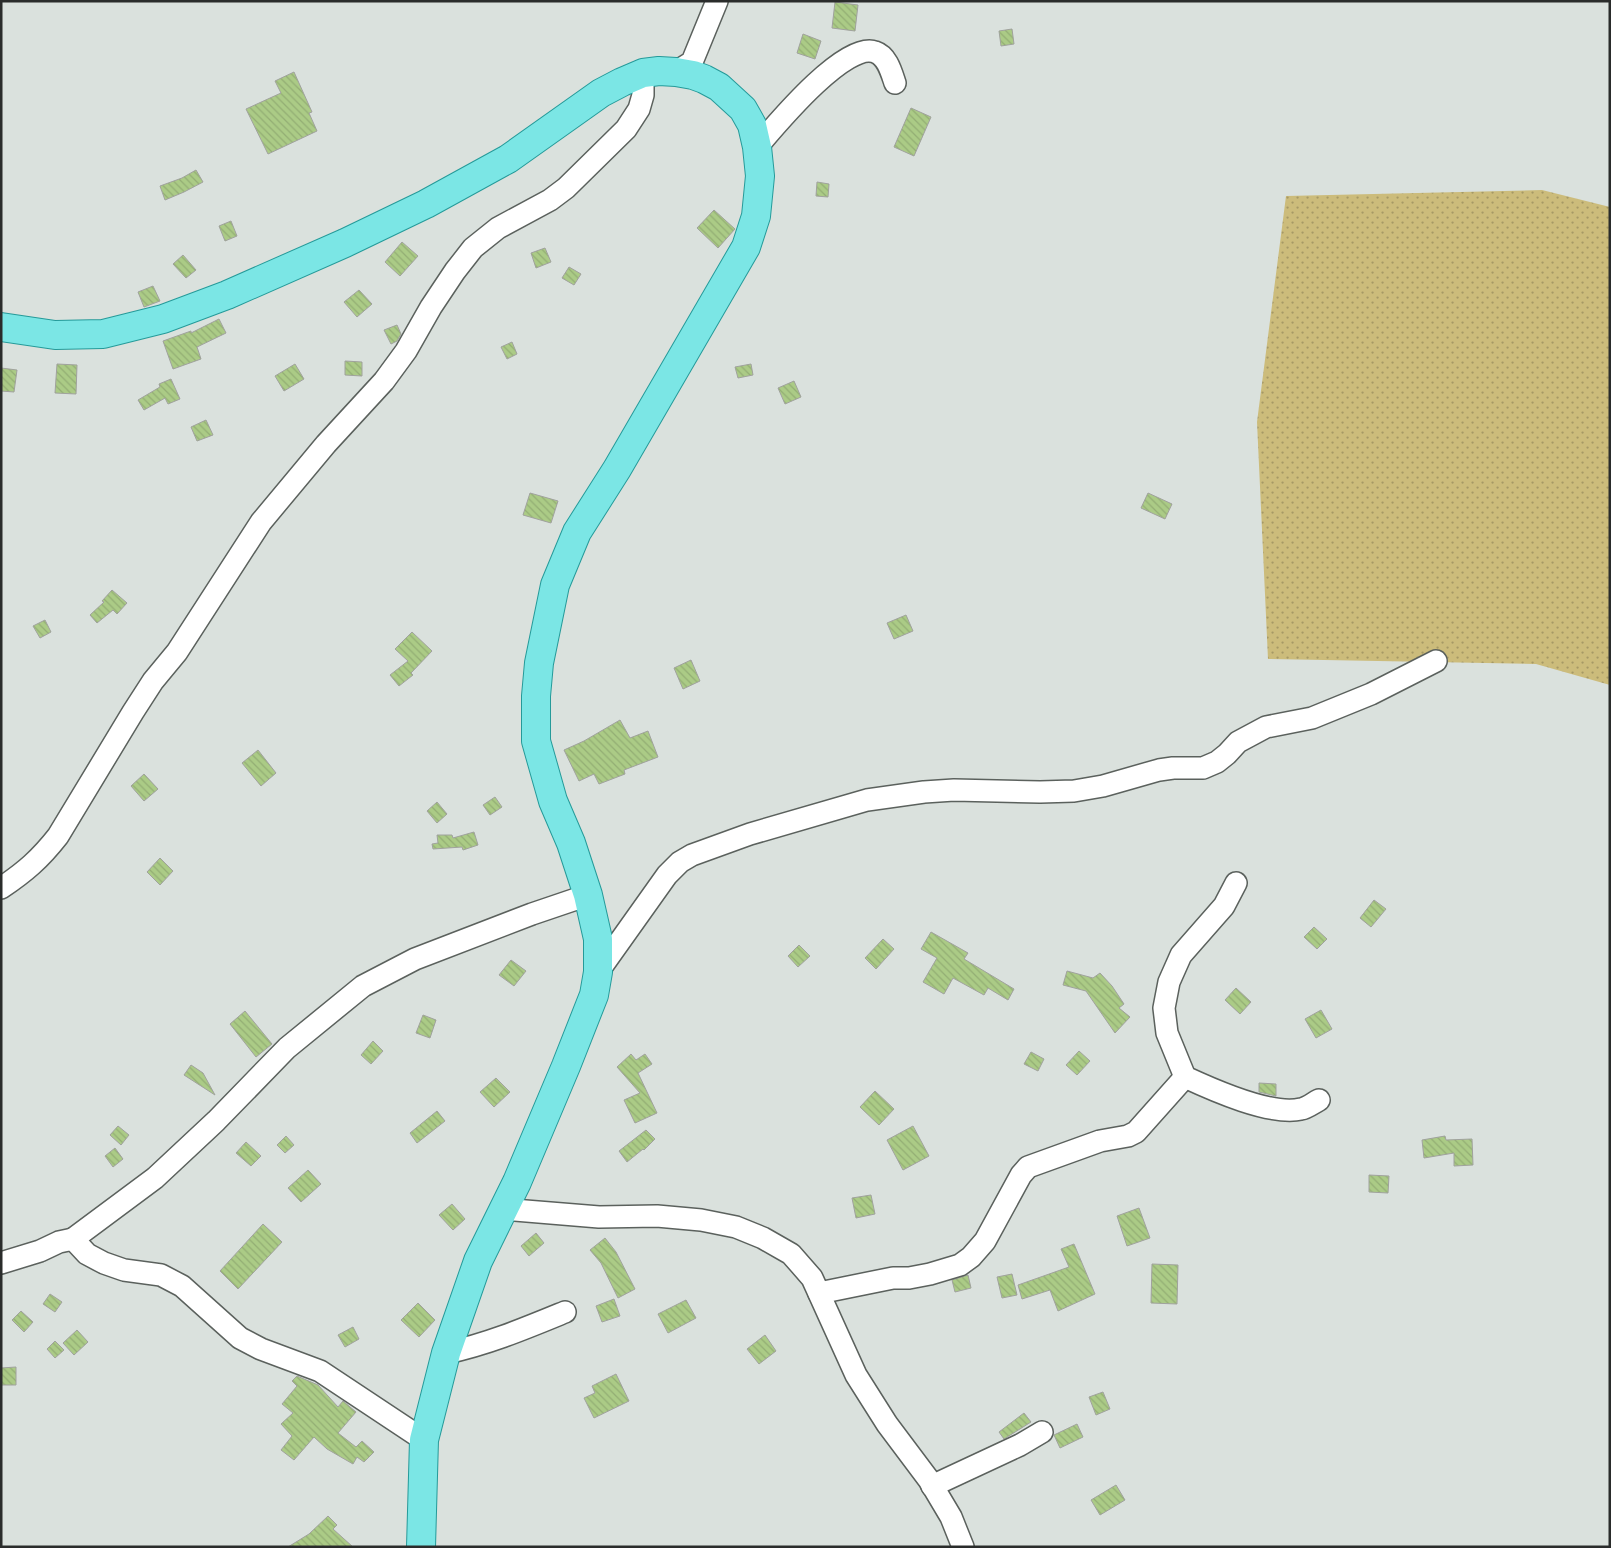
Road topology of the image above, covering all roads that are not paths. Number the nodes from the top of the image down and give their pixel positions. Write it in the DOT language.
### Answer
graph roads {
  1 [pos="717,1"];
  2 [pos="676,72"];
  3 [pos="643,73"];
  4 [pos="895,83"];
  5 [pos="757,147"];
  6 [pos="1,327"];
  7 [pos="1436,662"];
  8 [pos="1236,883"];
  9 [pos="1,888"];
  10 [pos="588,895"];
  11 [pos="598,972"];
  12 [pos="1185,1076"];
  13 [pos="1319,1100"];
  14 [pos="503,1209"];
  15 [pos="73,1238"];
  16 [pos="1,1263"];
  17 [pos="819,1293"];
  18 [pos="565,1312"];
  19 [pos="446,1353"];
  20 [pos="1042,1432"];
  21 [pos="424,1440"];
  22 [pos="932,1486"];
  23 [pos="421,1547"];
  24 [pos="963,1547"];
  1 -- 2 [label="street"];
  2 -- 3 [label="main road"];
  2 -- 5 [label="main road"];
  3 -- 6 [label="main road"];
  3 -- 9 [label="street"];
  4 -- 5 [label="street"];
  5 -- 10 [label="main road"];
  7 -- 11 [label="street"];
  8 -- 12 [label="street"];
  10 -- 11 [label="main road"];
  10 -- 15 [label="street"];
  11 -- 14 [label="main road"];
  12 -- 13 [label="street"];
  12 -- 17 [label="street"];
  14 -- 17 [label="street"];
  14 -- 19 [label="main road"];
  15 -- 16 [label="street"];
  15 -- 21 [label="street"];
  17 -- 22 [label="street"];
  18 -- 19 [label="street"];
  19 -- 21 [label="main road"];
  20 -- 22 [label="street"];
  21 -- 23 [label="main road"];
  22 -- 24 [label="street"];
}
